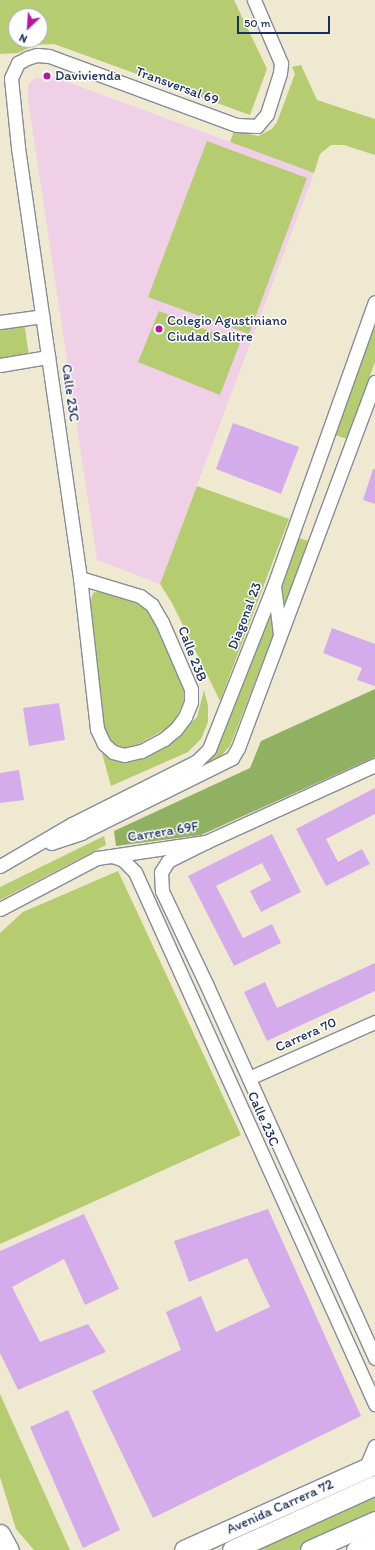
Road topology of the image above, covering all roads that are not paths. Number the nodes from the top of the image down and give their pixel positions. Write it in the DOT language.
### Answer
graph roads {
  1 [pos="254,0"];
  2 [pos="18,63"];
  3 [pos="375,302"];
  4 [pos="43,316"];
  5 [pos="0,322"];
  6 [pos="48,357"];
  7 [pos="0,365"];
  8 [pos="375,382"];
  9 [pos="80,578"];
  10 [pos="274,585"];
  11 [pos="280,636"];
  12 [pos="185,717"];
  13 [pos="375,765"];
  14 [pos="206,842"];
  15 [pos="34,848"];
  16 [pos="112,856"];
  17 [pos="0,866"];
  18 [pos="0,909"];
  19 [pos="375,1022"];
  20 [pos="249,1078"];
  21 [pos="375,1358"];
  22 [pos="375,1404"];
  23 [pos="375,1446"];
  24 [pos="370,1466"];
  25 [pos="375,1485"];
  26 [pos="375,1521"];
  27 [pos="0,1534"];
  28 [pos="375,1541"];
  29 [pos="9,1550"];
  30 [pos="184,1550"];
  31 [pos="232,1550"];
  32 [pos="310,1550"];
  33 [pos="356,1550"];
  1 -- 2 [label="street, Transversal 69"];
  2 -- 4 [label="street, Calle 23C"];
  3 -- 10 [label="street, Diagonal 23"];
  4 -- 5 [label="street"];
  4 -- 6 [label="street, Calle 23C"];
  6 -- 7 [label="street"];
  6 -- 9 [label="street, Calle 23C"];
  8 -- 11 [label="street, Diagonal 23"];
  9 -- 12 [label="street, Calle 23B"];
  9 -- 12 [label="street, Calle 23C"];
  10 -- 11 [label="street"];
  10 -- 15 [label="street, Diagonal 23"];
  11 -- 15 [label="street, Diagonal 23"];
  13 -- 14 [label="street, Carrera 69F"];
  14 -- 16 [label="street, Carrera 69F"];
  14 -- 20 [label="street, Calle 23C"];
  15 -- 17 [label="street, Diagonal 23"];
  16 -- 18 [label="street, Carrera 69F"];
  16 -- 22 [label="street, Calle 23C"];
  19 -- 20 [label="street, Carrera 70"];
  20 -- 21 [label="street, Calle 23C"];
  23 -- 24 [label="street"];
  24 -- 30 [label="highway, Avenida Carrera 72"];
  25 -- 31 [label="highway, Avenida Carrera 72"];
  26 -- 32 [label="highway"];
  27 -- 29 [label="highway"];
  28 -- 33 [label="highway"];
}
